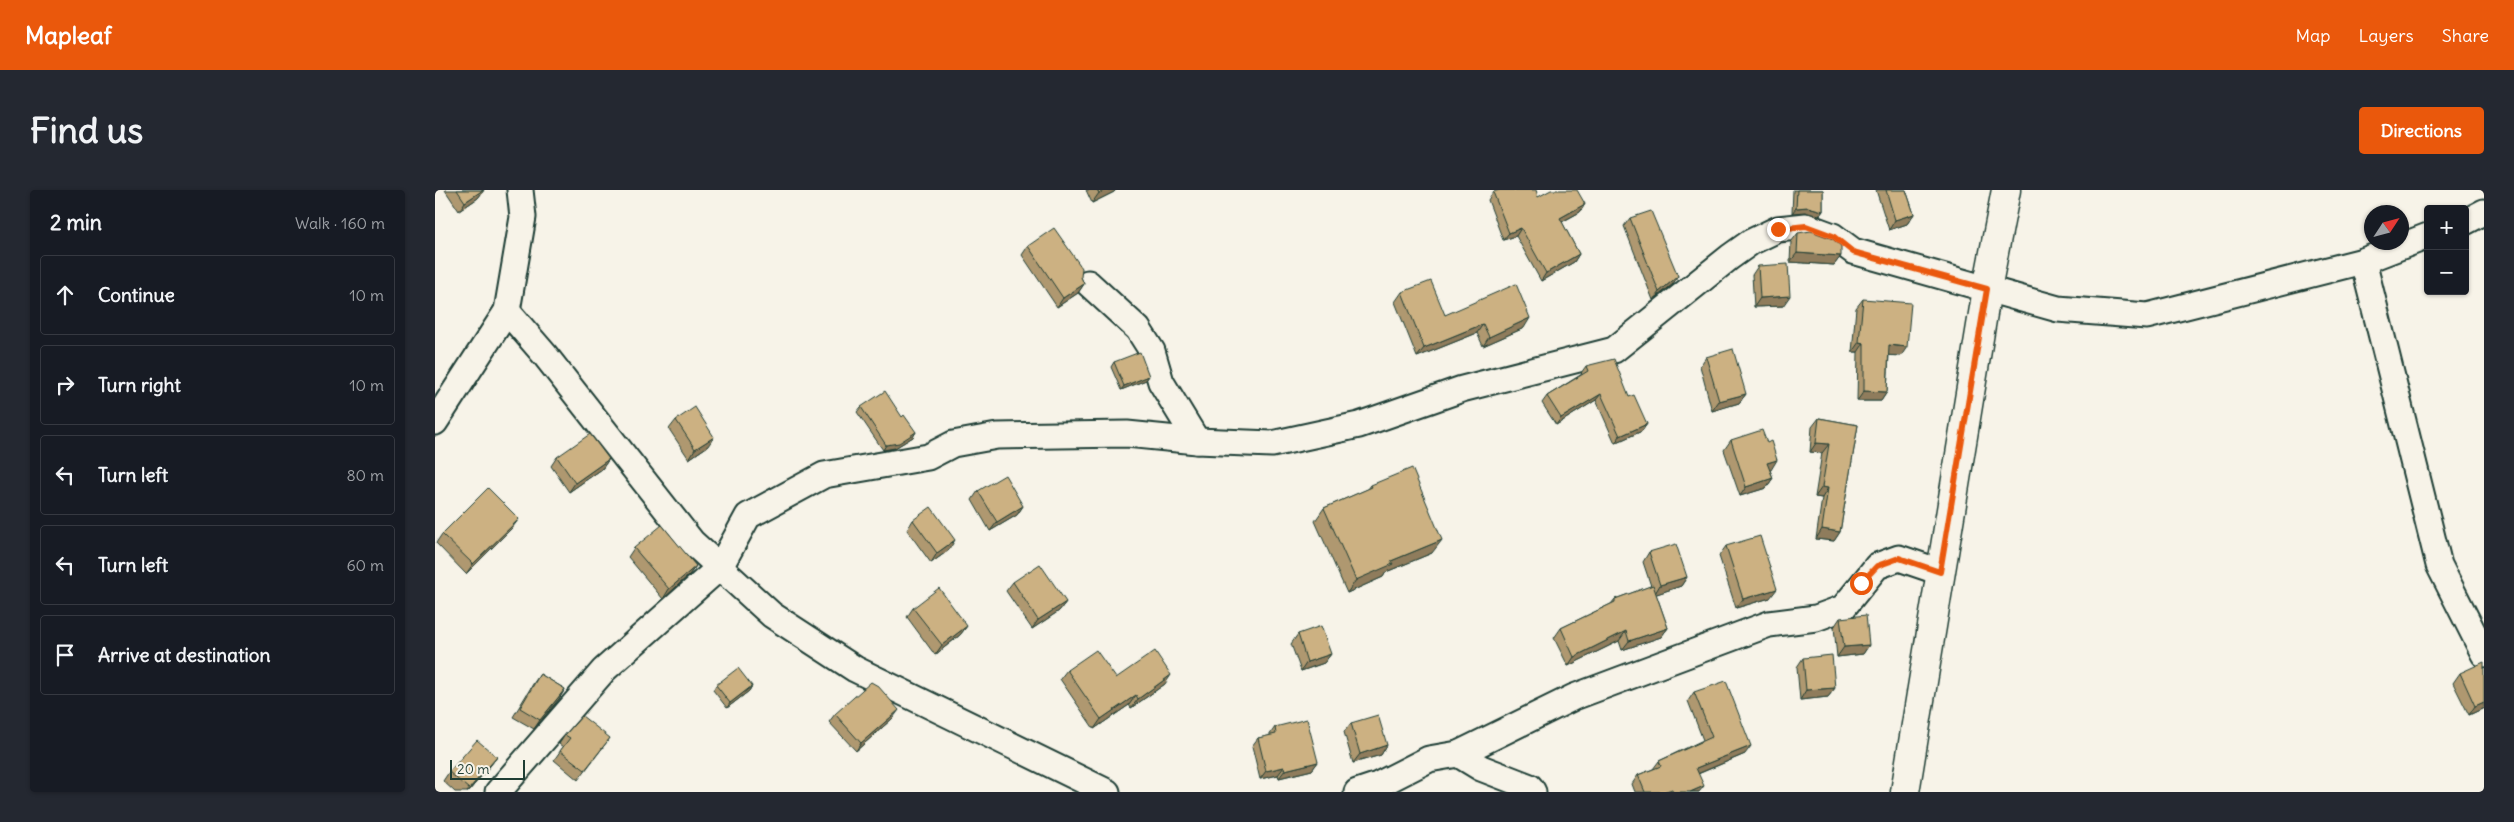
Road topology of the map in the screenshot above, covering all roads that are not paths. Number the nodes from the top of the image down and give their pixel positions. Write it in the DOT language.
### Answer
graph roads {
  1 [pos="519,190"];
  2 [pos="2006,190"];
  3 [pos="2484,212"];
  4 [pos="2469,220"];
  5 [pos="2424,238"];
  6 [pos="2363,261"];
  7 [pos="1088,283"];
  8 [pos="1987,289"];
  9 [pos="507,311"];
  10 [pos="435,422"];
  11 [pos="1197,441"];
  12 [pos="719,567"];
  13 [pos="1940,572"];
  14 [pos="2484,654"];
  15 [pos="1458,754"];
  16 [pos="498,792"];
  17 [pos="1107,792"];
  18 [pos="1357,792"];
  19 [pos="1533,792"];
  20 [pos="1905,792"];
  1 -- 9 [label="street"];
  2 -- 8 [label="main road"];
  3 -- 4 [label="street"];
  5 -- 6 [label="street"];
  6 -- 8 [label="street"];
  6 -- 14 [label="street"];
  7 -- 11 [label="street"];
  8 -- 11 [label="street"];
  8 -- 13 [label="main road"];
  9 -- 10 [label="street"];
  9 -- 12 [label="street"];
  11 -- 12 [label="street"];
  12 -- 16 [label="street"];
  12 -- 17 [label="street"];
  13 -- 15 [label="street"];
  13 -- 20 [label="main road"];
  15 -- 18 [label="street"];
  15 -- 19 [label="street"];
}
